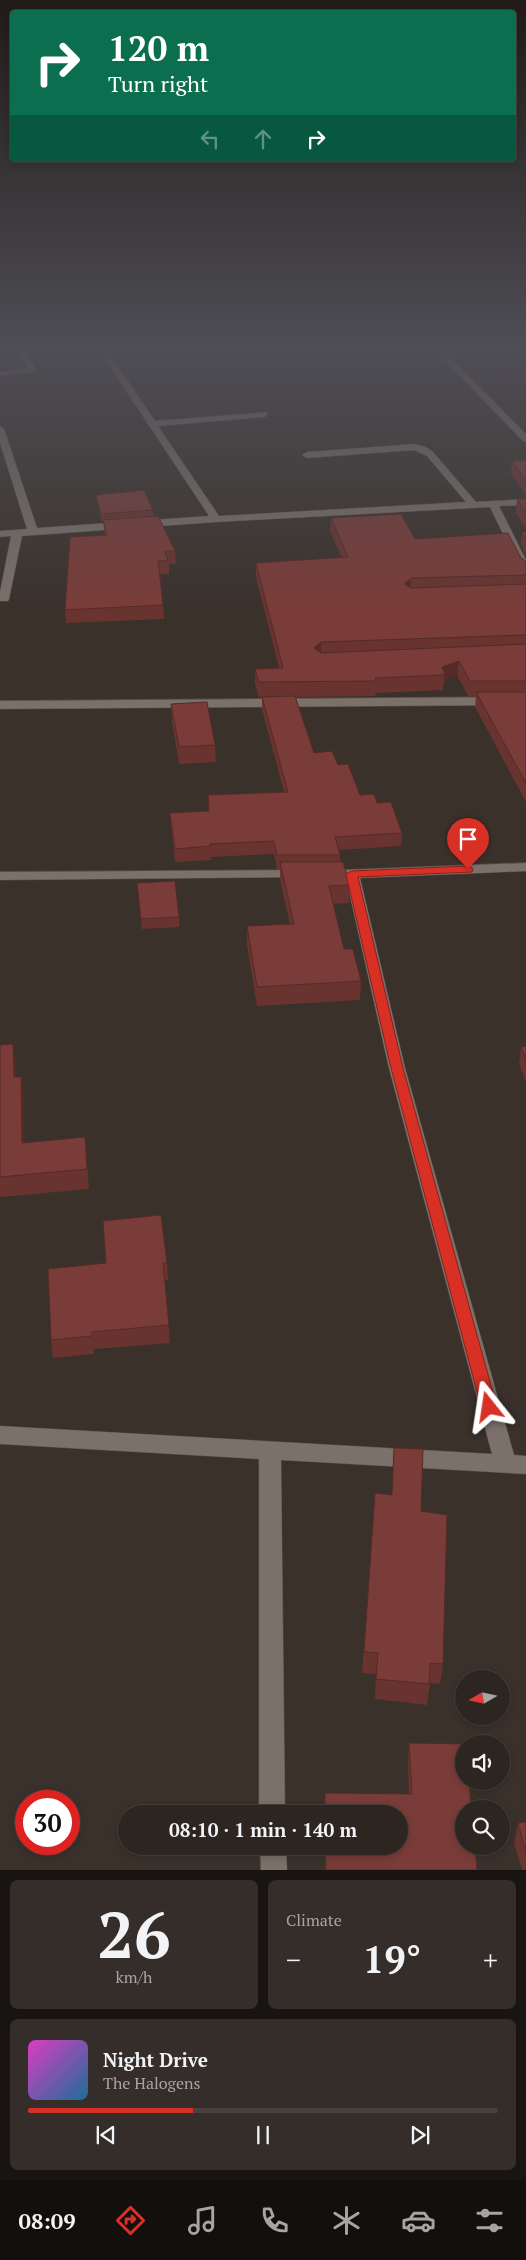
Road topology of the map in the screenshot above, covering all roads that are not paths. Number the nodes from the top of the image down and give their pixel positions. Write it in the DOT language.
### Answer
graph roads {
  1 [pos="3,437"];
  2 [pos="161,437"];
  3 [pos="307,455"];
  4 [pos="526,502"];
  5 [pos="493,504"];
  6 [pos="474,505"];
  7 [pos="216,519"];
  8 [pos="33,532"];
  9 [pos="17,533"];
  10 [pos="0,534"];
  11 [pos="526,571"];
  12 [pos="4,599"];
  13 [pos="526,701"];
  14 [pos="0,705"];
  15 [pos="526,867"];
  16 [pos="312,874"];
  17 [pos="332,874"];
  18 [pos="352,874"];
  19 [pos="0,876"];
  20 [pos="0,1435"];
  21 [pos="270,1450"];
  22 [pos="504,1463"];
  23 [pos="526,1465"];
  24 [pos="272,1805"];
  25 [pos="273,1855"];
  26 [pos="274,1870"];
  1 -- 8 [label="street"];
  2 -- 7 [label="street"];
  3 -- 6 [label="street"];
  4 -- 5 [label="street"];
  5 -- 6 [label="street"];
  5 -- 11 [label="street"];
  6 -- 7 [label="street"];
  7 -- 8 [label="street"];
  8 -- 9 [label="street"];
  9 -- 10 [label="street"];
  9 -- 12 [label="street"];
  13 -- 14 [label="street"];
  15 -- 18 [label="street"];
  16 -- 19 [label="street"];
  17 -- 18 [label="street"];
  18 -- 22 [label="street"];
  20 -- 21 [label="street"];
  21 -- 22 [label="street"];
  21 -- 24 [label="street"];
  22 -- 23 [label="street"];
  25 -- 26 [label="street"];
}
